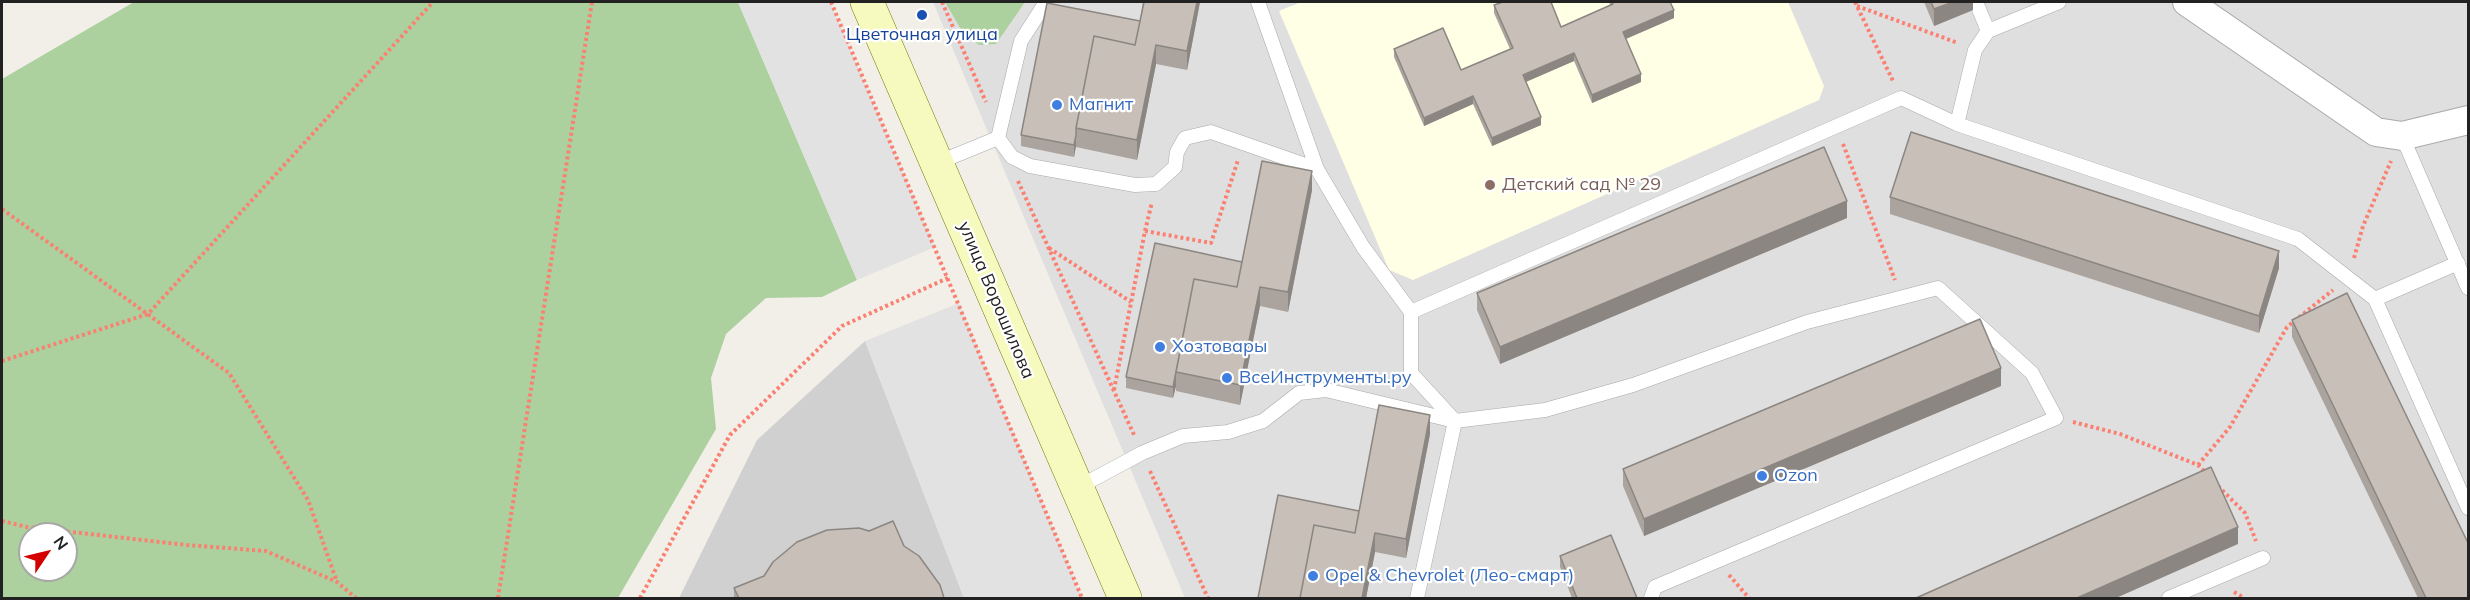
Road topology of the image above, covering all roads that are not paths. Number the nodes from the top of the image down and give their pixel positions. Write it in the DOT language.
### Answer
graph roads {
  1 [pos="867,2"];
  2 [pos="1046,2"];
  3 [pos="1258,2"];
  4 [pos="1976,2"];
  5 [pos="2059,2"];
  6 [pos="2187,2"];
  7 [pos="1988,31"];
  8 [pos="2469,120"];
  9 [pos="1957,124"];
  10 [pos="2402,136"];
  11 [pos="998,138"];
  12 [pos="937,163"];
  13 [pos="1317,169"];
  14 [pos="2458,263"];
  15 [pos="2469,288"];
  16 [pos="2375,299"];
  17 [pos="1411,312"];
  18 [pos="1455,421"];
  19 [pos="1076,489"];
  20 [pos="2469,508"];
  21 [pos="2263,558"];
  22 [pos="1125,598"];
  23 [pos="1417,598"];
  24 [pos="1651,598"];
  25 [pos="2169,598"];
  1 -- 12 [label="main road, улица Ворошилова"];
  2 -- 11 [label="lane"];
  3 -- 13 [label="lane"];
  4 -- 7 [label="lane"];
  5 -- 7 [label="lane"];
  6 -- 10 [label="street"];
  7 -- 9 [label="lane"];
  8 -- 10 [label="street"];
  9 -- 16 [label="lane"];
  9 -- 17 [label="lane"];
  10 -- 14 [label="lane"];
  11 -- 12 [label="lane"];
  11 -- 13 [label="lane"];
  12 -- 19 [label="main road, улица Ворошилова"];
  13 -- 17 [label="lane"];
  14 -- 15 [label="lane"];
  14 -- 16 [label="lane"];
  16 -- 20 [label="lane"];
  17 -- 18 [label="lane"];
  18 -- 19 [label="lane"];
  18 -- 23 [label="lane"];
  18 -- 24 [label="lane"];
  19 -- 22 [label="main road, улица Ворошилова"];
  21 -- 25 [label="lane"];
}
